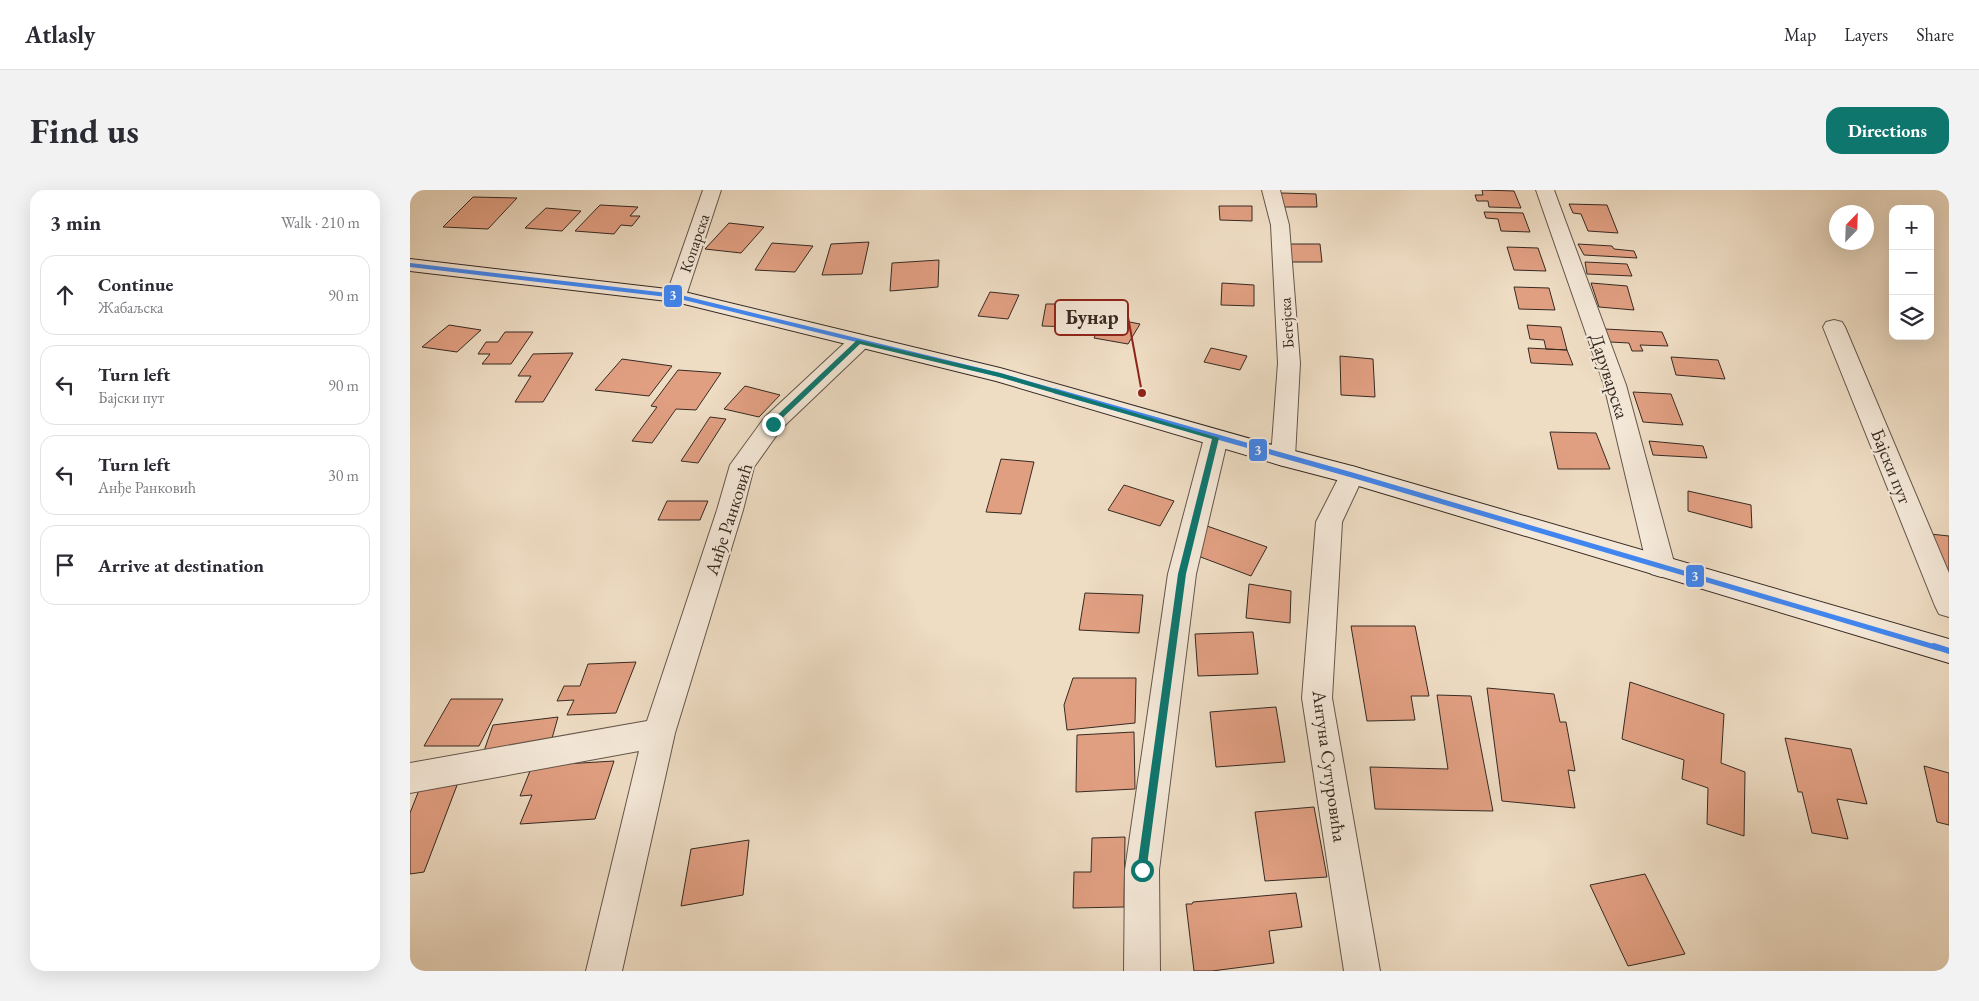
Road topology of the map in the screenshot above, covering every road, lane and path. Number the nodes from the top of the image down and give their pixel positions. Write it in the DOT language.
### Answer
graph roads {
  1 [pos="712,190"];
  2 [pos="1270,190"];
  3 [pos="1545,190"];
  4 [pos="410,264"];
  5 [pos="676,296"];
  6 [pos="1834,327"];
  7 [pos="859,342"];
  8 [pos="1216,438"];
  9 [pos="1283,457"];
  10 [pos="1352,475"];
  11 [pos="1661,566"];
  12 [pos="1949,606"];
  13 [pos="1949,651"];
  14 [pos="659,733"];
  15 [pos="410,778"];
  16 [pos="604,971"];
  17 [pos="1142,971"];
  18 [pos="1362,971"];
  1 -- 5 [label="street, Копарска"];
  2 -- 9 [label="street, Бегејска"];
  3 -- 11 [label="street, Даруварска"];
  4 -- 5 [label="street"];
  5 -- 7 [label="street"];
  6 -- 12 [label="street, Бајски пут"];
  7 -- 8 [label="street"];
  7 -- 14 [label="street, Анђе Ранковић"];
  8 -- 9 [label="street"];
  8 -- 17 [label="street"];
  9 -- 10 [label="street"];
  10 -- 11 [label="street"];
  10 -- 18 [label="street, Антуна Сутуровића"];
  11 -- 13 [label="street"];
  14 -- 15 [label="street"];
  14 -- 16 [label="street, Анђе Ранковић"];
}
